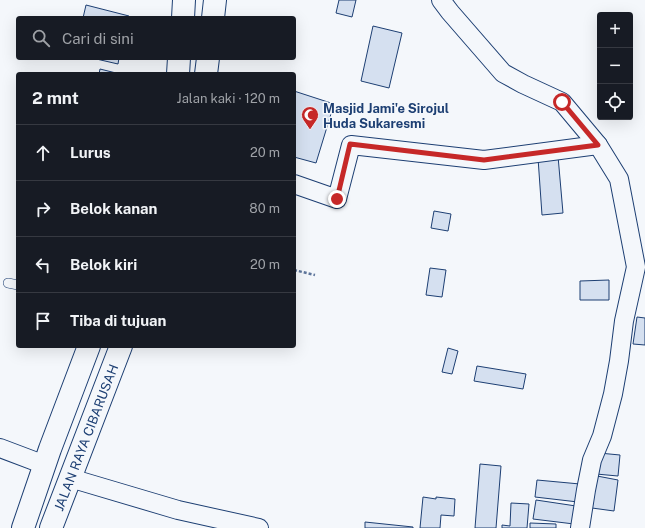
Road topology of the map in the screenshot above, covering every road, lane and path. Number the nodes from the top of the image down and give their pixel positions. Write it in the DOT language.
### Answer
graph roads {
  1 [pos="184,0"];
  2 [pos="215,0"];
  3 [pos="441,0"];
  4 [pos="183,16"];
  5 [pos="213,16"];
  6 [pos="179,60"];
  7 [pos="208,60"];
  8 [pos="178,72"];
  9 [pos="206,72"];
  10 [pos="598,145"];
  11 [pos="296,185"];
  12 [pos="296,270"];
  13 [pos="315,275"];
  14 [pos="8,283"];
  15 [pos="16,285"];
  16 [pos="88,348"];
  17 [pos="120,348"];
  18 [pos="0,448"];
  19 [pos="45,465"];
  20 [pos="70,478"];
  21 [pos="23,528"];
  22 [pos="51,528"];
  23 [pos="259,528"];
  24 [pos="580,528"];
  1 -- 4 [label="street"];
  2 -- 5 [label="street"];
  3 -- 10 [label="street"];
  6 -- 8 [label="street"];
  7 -- 9 [label="street"];
  10 -- 11 [label="street"];
  10 -- 24 [label="street"];
  12 -- 13 [label="path"];
  14 -- 15 [label="lane"];
  16 -- 19 [label="street, JALAN RAYA CIBARUSAH"];
  17 -- 20 [label="street, JALAN RAYA CIBARUSAH"];
  18 -- 19 [label="street"];
  19 -- 21 [label="street, JALAN RAYA CIBARUSAH"];
  20 -- 22 [label="street, JALAN RAYA CIBARUSAH"];
  20 -- 23 [label="street"];
}
